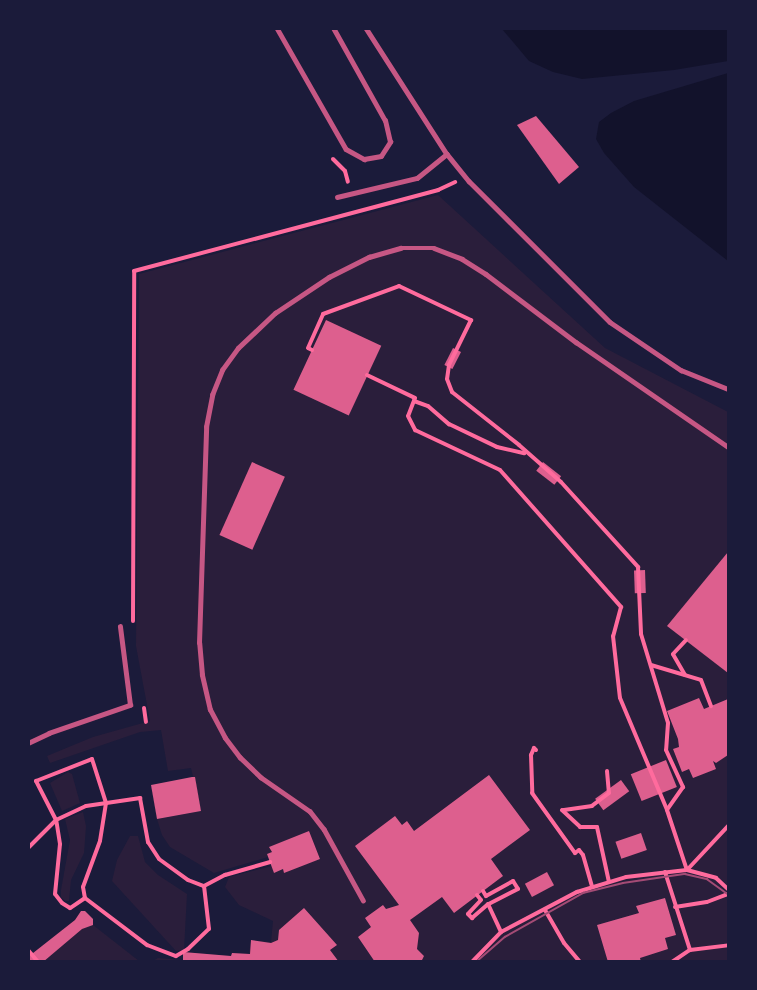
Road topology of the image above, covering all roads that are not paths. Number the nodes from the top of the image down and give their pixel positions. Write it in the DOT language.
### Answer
graph roads {
  1 [pos="277,28"];
  2 [pos="333,28"];
  3 [pos="366,28"];
  4 [pos="447,154"];
  5 [pos="337,197"];
  6 [pos="729,389"];
  7 [pos="729,447"];
  8 [pos="120,627"];
  9 [pos="28,743"];
  10 [pos="363,901"];
  1 -- 2 [label="lane"];
  3 -- 4 [label="lane"];
  4 -- 5 [label="lane"];
  4 -- 6 [label="lane"];
  7 -- 10 [label="lane"];
  8 -- 9 [label="lane"];
}
